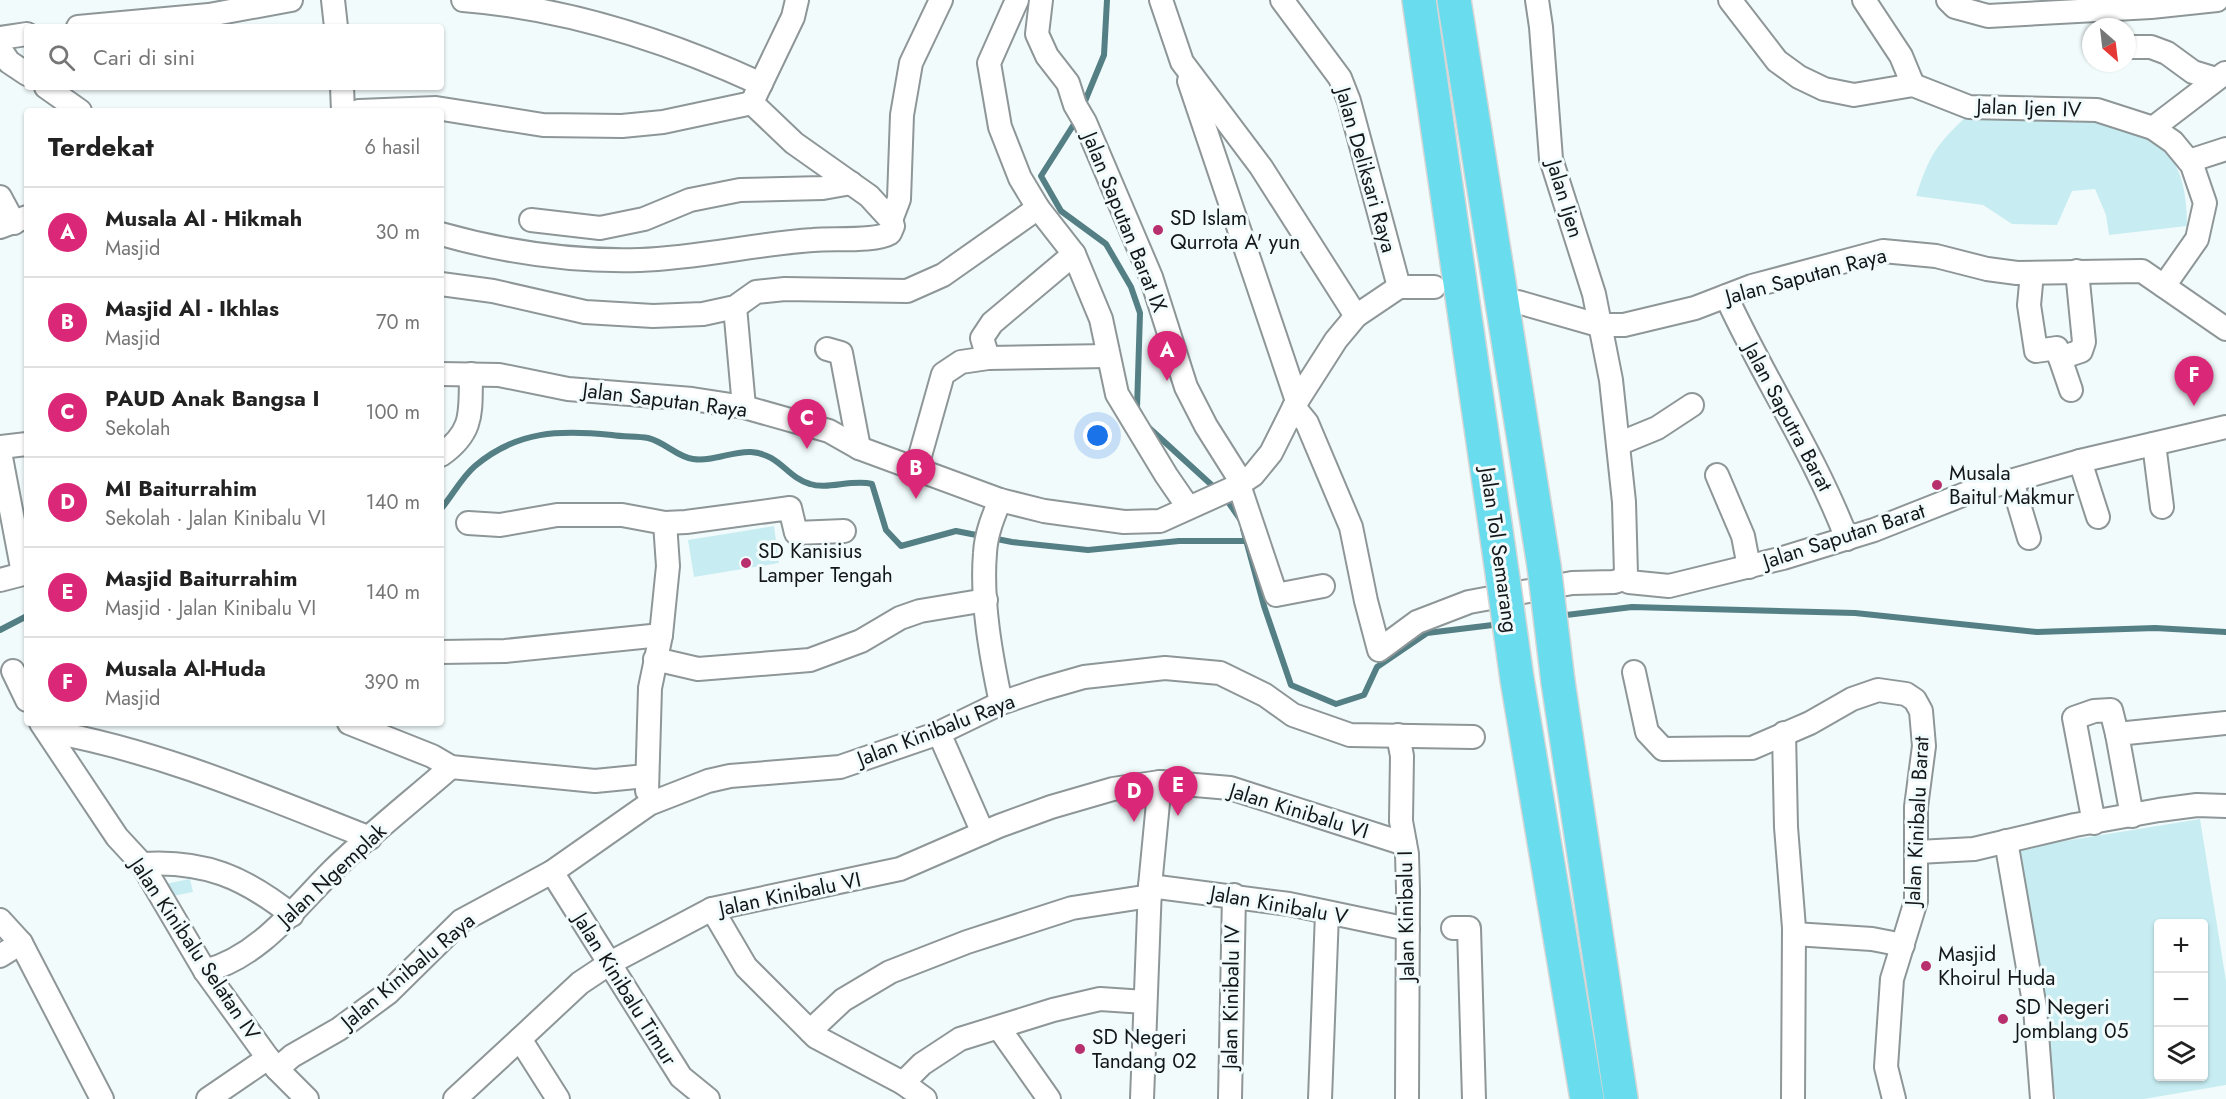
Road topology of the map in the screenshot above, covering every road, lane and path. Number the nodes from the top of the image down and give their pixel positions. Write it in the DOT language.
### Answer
graph roads {
  1 [pos="291,0"];
  2 [pos="333,0"];
  3 [pos="463,0"];
  4 [pos="797,0"];
  5 [pos="941,0"];
  6 [pos="1017,0"];
  7 [pos="1041,0"];
  8 [pos="1161,0"];
  9 [pos="1282,0"];
  10 [pos="1419,0"];
  11 [pos="1454,0"];
  12 [pos="1537,0"];
  13 [pos="1730,0"];
  14 [pos="1864,0"];
  15 [pos="1948,0"];
  16 [pos="2217,0"];
  17 [pos="111,24"];
  18 [pos="336,24"];
  19 [pos="24,34"];
  20 [pos="0,38"];
  21 [pos="2136,47"];
  22 [pos="0,49"];
  23 [pos="1182,62"];
  24 [pos="24,72"];
  25 [pos="2221,76"];
  26 [pos="1913,85"];
  27 [pos="50,90"];
  28 [pos="342,90"];
  29 [pos="757,93"];
  30 [pos="76,108"];
  31 [pos="343,108"];
  32 [pos="444,109"];
  33 [pos="2152,128"];
  34 [pos="2226,149"];
  35 [pos="2189,161"];
  36 [pos="851,183"];
  37 [pos="0,197"];
  38 [pos="1038,208"];
  39 [pos="531,220"];
  40 [pos="891,220"];
  41 [pos="14,222"];
  42 [pos="444,235"];
  43 [pos="1074,254"];
  44 [pos="2077,271"];
  45 [pos="2032,273"];
  46 [pos="444,284"];
  47 [pos="2164,286"];
  48 [pos="1399,287"];
  49 [pos="1434,287"];
  50 [pos="1726,296"];
  51 [pos="1518,302"];
  52 [pos="735,307"];
  53 [pos="1356,316"];
  54 [pos="1598,325"];
  55 [pos="2226,329"];
  56 [pos="827,349"];
  57 [pos="1108,356"];
  58 [pos="988,358"];
  59 [pos="2060,358"];
  60 [pos="444,374"];
  61 [pos="471,374"];
  62 [pos="2071,390"];
  63 [pos="1295,404"];
  64 [pos="1692,405"];
  65 [pos="744,407"];
  66 [pos="2226,427"];
  67 [pos="24,444"];
  68 [pos="1618,444"];
  69 [pos="2154,444"];
  70 [pos="0,447"];
  71 [pos="859,448"];
  72 [pos="0,452"];
  73 [pos="444,453"];
  74 [pos="2080,461"];
  75 [pos="916,470"];
  76 [pos="1717,475"];
  77 [pos="2012,481"];
  78 [pos="1232,488"];
  79 [pos="1000,500"];
  80 [pos="1188,507"];
  81 [pos="2162,507"];
  82 [pos="2097,517"];
  83 [pos="468,523"];
  84 [pos="664,523"];
  85 [pos="844,531"];
  86 [pos="2029,538"];
  87 [pos="1847,539"];
  88 [pos="1749,567"];
  89 [pos="24,568"];
  90 [pos="24,573"];
  91 [pos="1627,578"];
  92 [pos="0,580"];
  93 [pos="1323,586"];
  94 [pos="986,600"];
  95 [pos="661,635"];
  96 [pos="444,652"];
  97 [pos="655,659"];
  98 [pos="13,671"];
  99 [pos="1634,672"];
  100 [pos="24,694"];
  101 [pos="1001,704"];
  102 [pos="2226,723"];
  103 [pos="357,726"];
  104 [pos="44,727"];
  105 [pos="939,733"];
  106 [pos="1784,733"];
  107 [pos="2117,734"];
  108 [pos="1398,735"];
  109 [pos="1473,737"];
  110 [pos="451,767"];
  111 [pos="646,776"];
  112 [pos="1160,782"];
  113 [pos="649,804"];
  114 [pos="2226,806"];
  115 [pos="2132,816"];
  116 [pos="2094,823"];
  117 [pos="983,833"];
  118 [pos="370,838"];
  119 [pos="2006,842"];
  120 [pos="1405,844"];
  121 [pos="1917,852"];
  122 [pos="142,864"];
  123 [pos="552,872"];
  124 [pos="1150,891"];
  125 [pos="1234,895"];
  126 [pos="712,909"];
  127 [pos="1327,913"];
  128 [pos="292,915"];
  129 [pos="0,920"];
  130 [pos="1453,928"];
  131 [pos="1408,929"];
  132 [pos="1794,934"];
  133 [pos="21,943"];
  134 [pos="1903,945"];
  135 [pos="0,956"];
  136 [pos="610,963"];
  137 [pos="205,971"];
  138 [pos="1145,1002"];
  139 [pos="999,1028"];
  140 [pos="810,1031"];
  141 [pos="520,1039"];
  142 [pos="272,1064"];
  143 [pos="903,1083"];
  144 [pos="102,1099"];
  145 [pos="208,1099"];
  146 [pos="307,1099"];
  147 [pos="455,1099"];
  148 [pos="558,1099"];
  149 [pos="708,1099"];
  150 [pos="925,1099"];
  151 [pos="1049,1099"];
  152 [pos="1142,1099"];
  153 [pos="1230,1099"];
  154 [pos="1320,1099"];
  155 [pos="1407,1099"];
  156 [pos="1474,1099"];
  157 [pos="1587,1099"];
  158 [pos="1621,1099"];
  159 [pos="1792,1099"];
  160 [pos="1893,1099"];
  161 [pos="2043,1099"];
  1 -- 17 [label="street"];
  2 -- 18 [label="street"];
  3 -- 29 [label="street"];
  4 -- 29 [label="street"];
  5 -- 40 [label="street"];
  6 -- 38 [label="street"];
  7 -- 78 [label="street, Jalan Saputan Barat IX"];
  8 -- 23 [label="street"];
  9 -- 48 [label="street, Jalan Deliksari Raya"];
  10 -- 157 [label="highway, Jalan Tol Semarang, bridge"];
  11 -- 158 [label="highway, Jalan Tol Semarang, bridge"];
  12 -- 54 [label="street, Jalan Ijen"];
  13 -- 26 [label="street"];
  14 -- 26 [label="street"];
  15 -- 16 [label="street"];
  19 -- 20 [label="street"];
  21 -- 25 [label="street"];
  22 -- 24 [label="street"];
  23 -- 53 [label="street"];
  23 -- 63 [label="street"];
  25 -- 33 [label="street"];
  26 -- 33 [label="street, Jalan Ijen IV"];
  27 -- 30 [label="street"];
  28 -- 31 [label="street"];
  29 -- 32 [label="street"];
  29 -- 36 [label="street"];
  33 -- 35 [label="street, Jalan Ijen IV"];
  34 -- 35 [label="street"];
  35 -- 47 [label="street"];
  36 -- 39 [label="street"];
  36 -- 40 [label="street"];
  37 -- 41 [label="street"];
  38 -- 43 [label="street"];
  38 -- 52 [label="street"];
  40 -- 42 [label="street"];
  43 -- 57 [label="street"];
  43 -- 58 [label="street"];
  44 -- 45 [label="street, Jalan Saputan Raya"];
  44 -- 47 [label="street, Jalan Saputan Raya"];
  44 -- 59 [label="street"];
  45 -- 50 [label="street, Jalan Saputan Raya"];
  45 -- 59 [label="street"];
  46 -- 52 [label="street"];
  47 -- 55 [label="street, Jalan Saputan Raya"];
  48 -- 49 [label="street"];
  48 -- 53 [label="street"];
  50 -- 54 [label="street, Jalan Saputan Raya"];
  50 -- 87 [label="street, Jalan Saputra Barat"];
  51 -- 54 [label="street, Jalan Saputan Raya"];
  52 -- 65 [label="street"];
  53 -- 63 [label="street"];
  54 -- 68 [label="street, Jalan Ijen"];
  56 -- 71 [label="street"];
  57 -- 58 [label="street"];
  57 -- 80 [label="street"];
  58 -- 75 [label="street"];
  59 -- 62 [label="street"];
  60 -- 61 [label="street, Jalan Saputan Raya"];
  61 -- 65 [label="street, Jalan Saputan Raya"];
  61 -- 73 [label="street"];
  63 -- 78 [label="street"];
  63 -- 91 [label="street"];
  64 -- 68 [label="street"];
  65 -- 71 [label="street, Jalan Saputan Raya"];
  66 -- 69 [label="street, Jalan Saputan Barat"];
  67 -- 70 [label="street"];
  68 -- 91 [label="street, Jalan Ijen"];
  69 -- 74 [label="street, Jalan Saputan Barat"];
  69 -- 81 [label="street"];
  71 -- 75 [label="street, Jalan Saputan Raya"];
  72 -- 89 [label="street"];
  74 -- 77 [label="street, Jalan Saputan Barat"];
  74 -- 82 [label="street"];
  75 -- 79 [label="street, Jalan Saputan Raya"];
  76 -- 88 [label="street"];
  77 -- 86 [label="street"];
  77 -- 87 [label="street, Jalan Saputan Barat"];
  78 -- 80 [label="street, Jalan Saputan Raya"];
  78 -- 93 [label="street, Jalan Saputan Barat IX"];
  79 -- 80 [label="street, Jalan Saputan Raya"];
  79 -- 94 [label="street"];
  83 -- 84 [label="street"];
  84 -- 85 [label="street"];
  84 -- 95 [label="street"];
  87 -- 88 [label="street, Jalan Saputan Barat"];
  88 -- 91 [label="street, Jalan Saputan Barat"];
  90 -- 92 [label="street"];
  94 -- 97 [label="street"];
  94 -- 101 [label="street"];
  95 -- 96 [label="street"];
  95 -- 97 [label="street"];
  97 -- 111 [label="street"];
  98 -- 100 [label="street"];
  99 -- 106 [label="street, Jalan Kinibalu Barat"];
  101 -- 105 [label="street, Jalan Kinibalu Raya"];
  101 -- 108 [label="street, Jalan Kinibalu Raya"];
  102 -- 107 [label="street"];
  103 -- 110 [label="street"];
  104 -- 118 [label="street"];
  104 -- 122 [label="street, Jalan Kinibalu Selatan IV"];
  105 -- 113 [label="street, Jalan Kinibalu Raya"];
  105 -- 117 [label="street"];
  106 -- 121 [label="street, Jalan Kinibalu Barat"];
  106 -- 132 [label="street"];
  107 -- 115 [label="street"];
  107 -- 116 [label="street"];
  108 -- 109 [label="street, Jalan Kinibalu Raya"];
  108 -- 120 [label="street, Jalan Kinibalu I"];
  110 -- 111 [label="street"];
  110 -- 118 [label="street, Jalan Ngemplak"];
  111 -- 113 [label="street"];
  112 -- 117 [label="street, Jalan Kinibalu VI"];
  112 -- 120 [label="street, Jalan Kinibalu VI"];
  112 -- 124 [label="street"];
  113 -- 123 [label="street, Jalan Kinibalu Raya"];
  114 -- 115 [label="street"];
  115 -- 116 [label="street"];
  116 -- 119 [label="street"];
  117 -- 126 [label="street, Jalan Kinibalu VI"];
  118 -- 128 [label="street, Jalan Ngemplak"];
  119 -- 121 [label="street"];
  119 -- 161 [label="street"];
  120 -- 131 [label="street, Jalan Kinibalu I"];
  121 -- 134 [label="street, Jalan Kinibalu Barat"];
  122 -- 128 [label="street"];
  122 -- 137 [label="street, Jalan Kinibalu Selatan IV"];
  123 -- 136 [label="street, Jalan Kinibalu Timur"];
  123 -- 142 [label="street, Jalan Kinibalu Raya"];
  124 -- 125 [label="street, Jalan Kinibalu V"];
  124 -- 138 [label="street"];
  124 -- 140 [label="street, Jalan Kinibalu V"];
  125 -- 127 [label="street, Jalan Kinibalu V"];
  125 -- 153 [label="street, Jalan Kinibalu IV"];
  126 -- 136 [label="street, Jalan Kinibalu VI"];
  126 -- 140 [label="street"];
  127 -- 131 [label="street, Jalan Kinibalu V"];
  127 -- 154 [label="street"];
  128 -- 137 [label="street, Jalan Ngemplak"];
  129 -- 133 [label="street"];
  130 -- 156 [label="street"];
  131 -- 155 [label="street, Jalan Kinibalu I"];
  132 -- 134 [label="street"];
  132 -- 159 [label="street"];
  133 -- 135 [label="street"];
  133 -- 144 [label="street"];
  134 -- 160 [label="street, Jalan Kinibalu Barat"];
  136 -- 141 [label="street, Jalan Kinibalu VI"];
  136 -- 149 [label="street, Jalan Kinibalu Timur"];
  137 -- 142 [label="street, Jalan Kinibalu Selatan IV"];
  138 -- 139 [label="street"];
  138 -- 152 [label="street"];
  139 -- 143 [label="street"];
  139 -- 151 [label="street"];
  140 -- 143 [label="street"];
  141 -- 147 [label="street, Jalan Kinibalu VI"];
  141 -- 148 [label="street"];
  142 -- 145 [label="street, Jalan Kinibalu Raya"];
  142 -- 146 [label="street"];
  143 -- 150 [label="street"];
}
